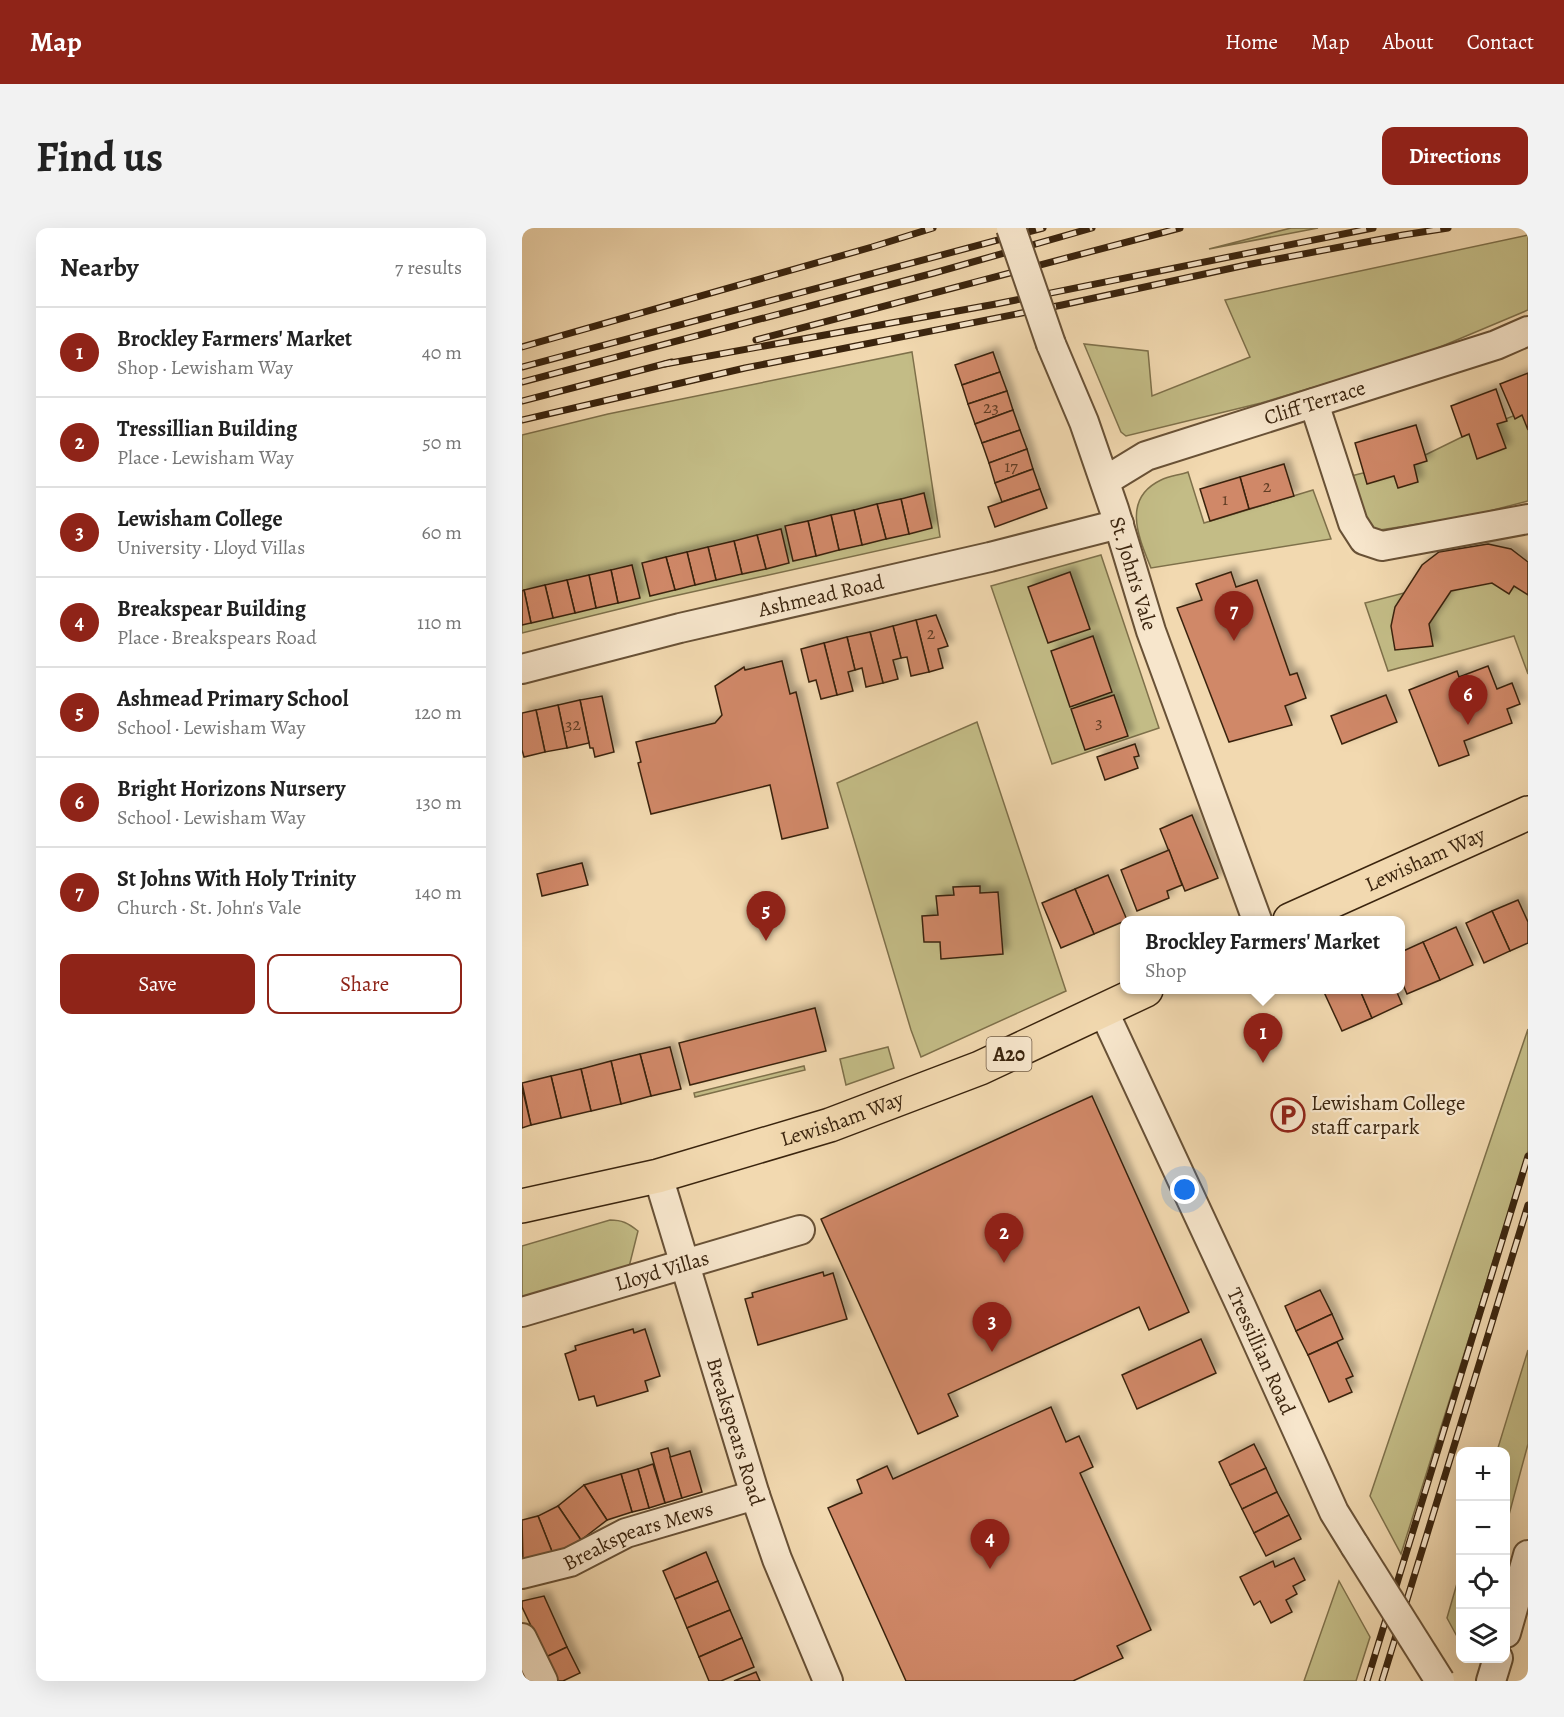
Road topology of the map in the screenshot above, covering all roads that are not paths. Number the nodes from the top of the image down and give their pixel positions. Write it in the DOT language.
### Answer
graph roads {
  1 [pos="1011,228"];
  2 [pos="1528,331"];
  3 [pos="1314,403"];
  4 [pos="1105,481"];
  5 [pos="1528,519"];
  6 [pos="1119,524"];
  7 [pos="522,669"];
  8 [pos="1528,813"];
  9 [pos="1255,916"];
  10 [pos="1301,916"];
  11 [pos="1137,994"];
  12 [pos="1103,1010"];
  13 [pos="658,1176"];
  14 [pos="522,1206"];
  15 [pos="800,1230"];
  16 [pos="684,1264"];
  17 [pos="522,1311"];
  18 [pos="755,1495"];
  19 [pos="1528,1555"];
  20 [pos="522,1574"];
  21 [pos="1510,1619"];
  22 [pos="522,1638"];
  23 [pos="1497,1663"];
  24 [pos="543,1681"];
  25 [pos="828,1681"];
  26 [pos="1440,1681"];
  27 [pos="1491,1681"];
  1 -- 4 [label="street, St. John's Vale, bridge"];
  2 -- 3 [label="street, Cliff Terrace"];
  3 -- 4 [label="street, Cliff Terrace"];
  3 -- 5 [label="street"];
  4 -- 6 [label="street, St. John's Vale"];
  6 -- 7 [label="street, Ashmead Road"];
  6 -- 9 [label="street, St. John's Vale"];
  8 -- 10 [label="highway, Lewisham Way"];
  11 -- 12 [label="highway, Lewisham Way / A20"];
  12 -- 13 [label="highway, Lewisham Way / A20"];
  12 -- 26 [label="street, Tressillian Road, bridge"];
  13 -- 14 [label="highway, Lewisham Way / A20"];
  13 -- 16 [label="street, Breakspears Road"];
  15 -- 16 [label="street, Lloyd Villas"];
  16 -- 17 [label="street, Lloyd Villas"];
  16 -- 18 [label="street, Breakspears Road"];
  18 -- 20 [label="street, Breakspears Mews"];
  18 -- 25 [label="street, Breakspears Road"];
  19 -- 21 [label="street"];
  22 -- 24 [label="street"];
  23 -- 27 [label="street"];
}
